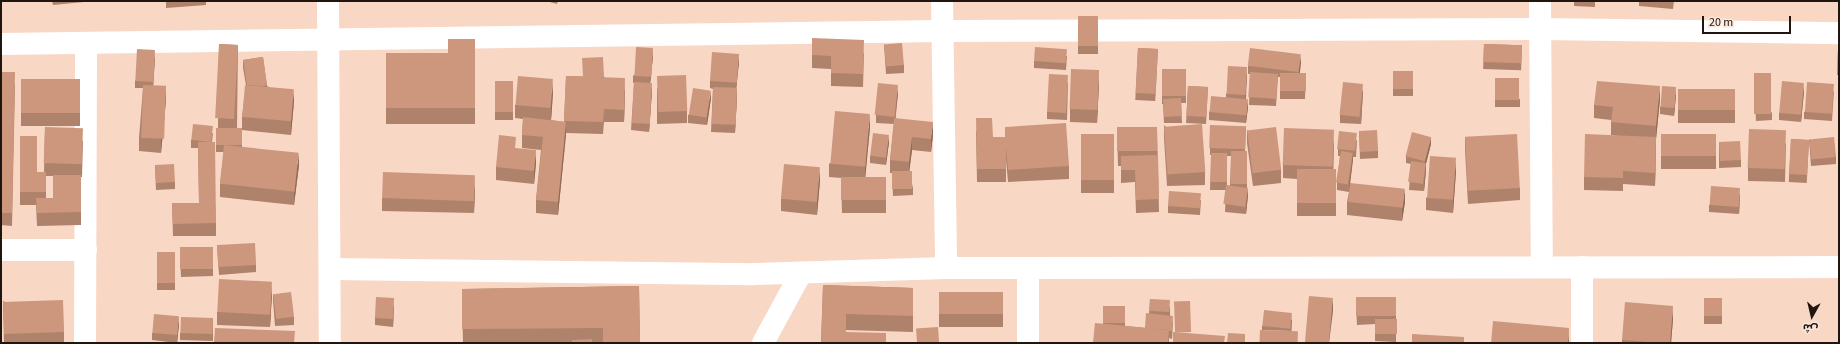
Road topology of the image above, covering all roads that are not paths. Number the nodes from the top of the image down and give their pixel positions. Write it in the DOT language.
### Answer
graph roads {
  1 [pos="328,1"];
  2 [pos="942,1"];
  3 [pos="1540,1"];
  4 [pos="1540,29"];
  5 [pos="942,31"];
  6 [pos="1839,33"];
  7 [pos="328,38"];
  8 [pos="1,44"];
  9 [pos="86,44"];
  10 [pos="1,250"];
  11 [pos="86,250"];
  12 [pos="1542,266"];
  13 [pos="1582,267"];
  14 [pos="1839,267"];
  15 [pos="946,268"];
  16 [pos="332,269"];
  17 [pos="1028,269"];
  18 [pos="801,273"];
  19 [pos="85,343"];
  20 [pos="330,343"];
  21 [pos="763,343"];
  22 [pos="1028,343"];
  23 [pos="1582,343"];
  1 -- 7 [label="street"];
  2 -- 5 [label="street"];
  3 -- 4 [label="street"];
  4 -- 5 [label="street"];
  4 -- 6 [label="street"];
  4 -- 12 [label="street"];
  5 -- 7 [label="street"];
  5 -- 15 [label="street"];
  7 -- 9 [label="street"];
  7 -- 16 [label="street"];
  8 -- 9 [label="street"];
  9 -- 11 [label="street"];
  10 -- 11 [label="street"];
  11 -- 19 [label="street"];
  12 -- 13 [label="street"];
  12 -- 17 [label="street"];
  13 -- 14 [label="street"];
  13 -- 23 [label="street"];
  15 -- 17 [label="street"];
  15 -- 18 [label="street"];
  16 -- 18 [label="street"];
  16 -- 20 [label="street"];
  17 -- 22 [label="street"];
  18 -- 21 [label="street"];
}
